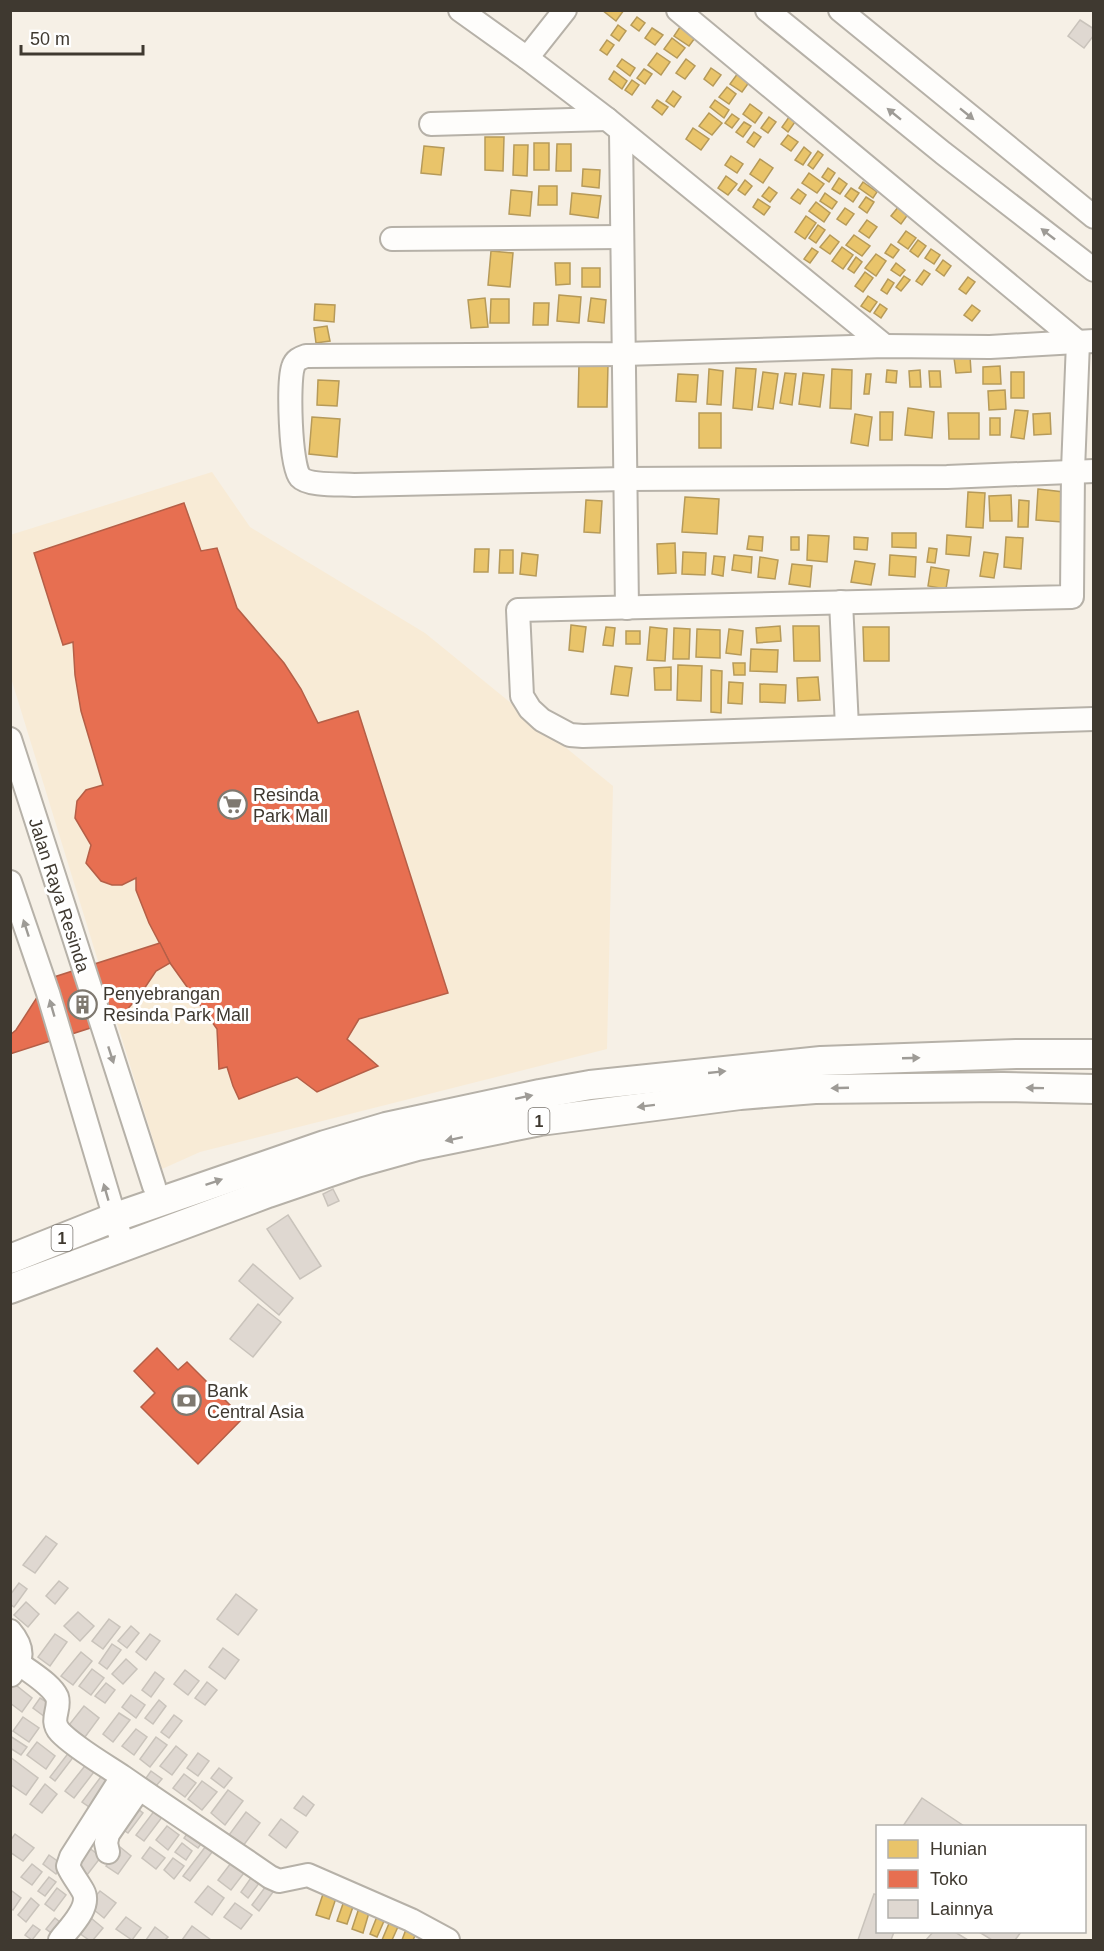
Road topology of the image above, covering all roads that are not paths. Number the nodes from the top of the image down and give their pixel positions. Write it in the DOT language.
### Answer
graph roads {
  1 [pos="460,10"];
  2 [pos="566,10"];
  3 [pos="678,10"];
  4 [pos="767,10"];
  5 [pos="840,10"];
  6 [pos="528,58"];
  7 [pos="431,124"];
  8 [pos="614,126"];
  9 [pos="1094,217"];
  10 [pos="622,237"];
  11 [pos="392,239"];
  12 [pos="1094,270"];
  13 [pos="1086,342"];
  14 [pos="885,346"];
  15 [pos="624,354"];
  16 [pos="1083,470"];
  17 [pos="626,479"];
  18 [pos="841,603"];
  19 [pos="627,608"];
  20 [pos="1094,719"];
  21 [pos="847,727"];
  22 [pos="10,739"];
  23 [pos="18,790"];
  24 [pos="10,882"];
  25 [pos="1094,1054"];
  26 [pos="1094,1089"];
  27 [pos="154,1186"];
  28 [pos="113,1218"];
  29 [pos="125,1247"];
  30 [pos="10,1259"];
  31 [pos="10,1289"];
  32 [pos="10,1631"];
  33 [pos="15,1670"];
  34 [pos="131,1783"];
  35 [pos="108,1852"];
  36 [pos="60,1941"];
  37 [pos="448,1941"];
  1 -- 6 [label="street"];
  2 -- 6 [label="street"];
  3 -- 13 [label="street"];
  12 -- 4 [label="street, one-way"];
  5 -- 9 [label="street, one-way"];
  6 -- 8 [label="street"];
  7 -- 8 [label="street"];
  8 -- 10 [label="street"];
  8 -- 14 [label="street"];
  10 -- 11 [label="street"];
  10 -- 15 [label="street"];
  13 -- 14 [label="street"];
  13 -- 16 [label="street"];
  14 -- 15 [label="street"];
  15 -- 17 [label="street"];
  15 -- 17 [label="street"];
  16 -- 17 [label="street"];
  16 -- 18 [label="street"];
  17 -- 19 [label="street"];
  18 -- 19 [label="street"];
  18 -- 21 [label="street"];
  19 -- 21 [label="street"];
  20 -- 21 [label="street"];
  22 -- 23 [label="street, Jalan Raya Resinda"];
  23 -- 27 [label="street, Jalan Raya Resinda, one-way"];
  28 -- 24 [label="street, one-way"];
  28 -- 25 [label="main road, 1, one-way"];
  26 -- 29 [label="main road, 1, one-way"];
  28 -- 29 [label="street"];
  28 -- 30 [label="main road, 1"];
  29 -- 31 [label="main road, 1"];
  32 -- 33 [label="street"];
  33 -- 34 [label="street"];
  34 -- 35 [label="street"];
  34 -- 36 [label="street"];
  34 -- 37 [label="street"];
}
